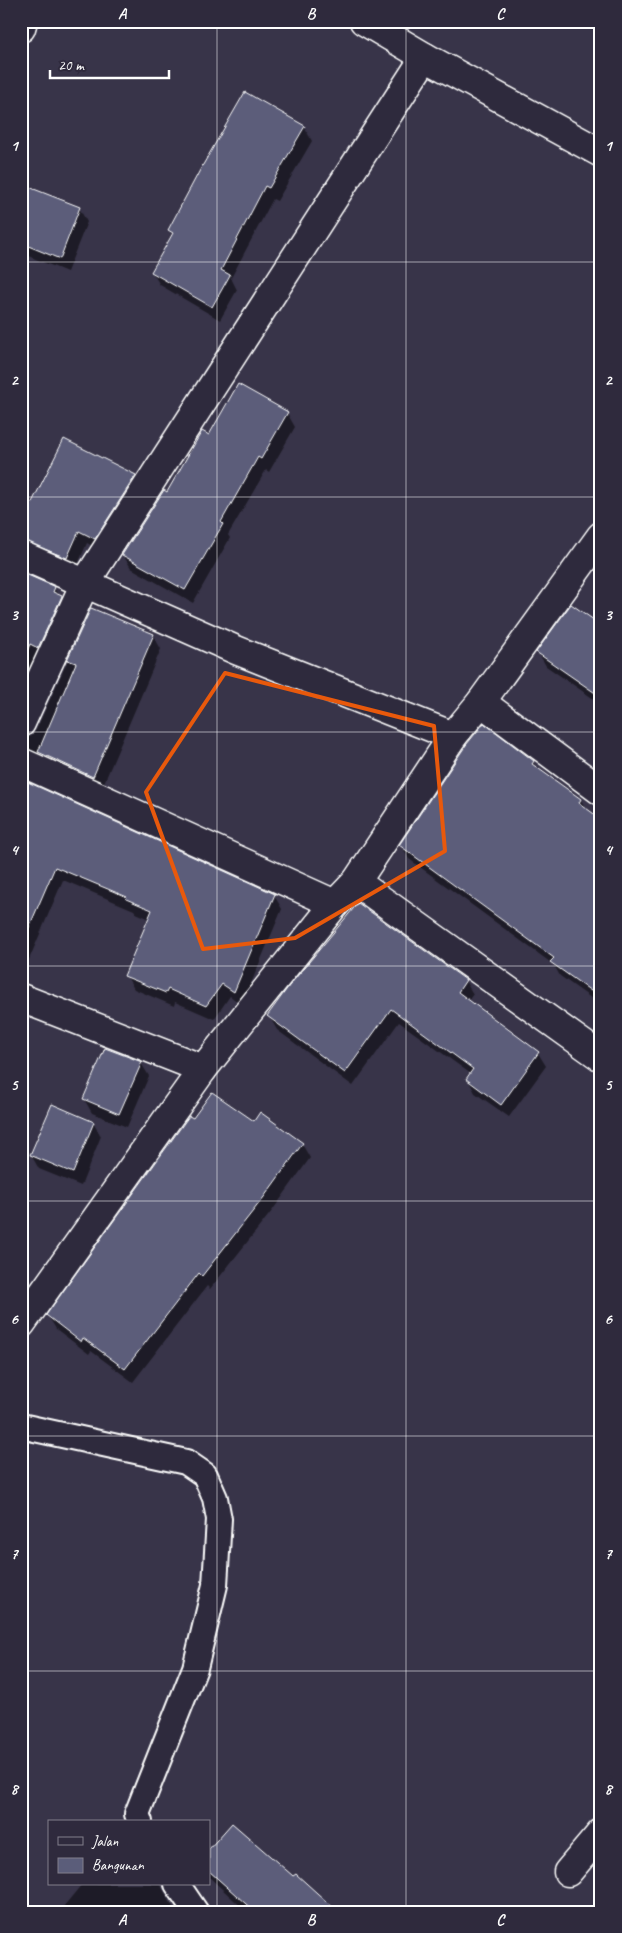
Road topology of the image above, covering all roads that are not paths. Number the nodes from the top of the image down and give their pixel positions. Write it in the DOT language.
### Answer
graph roads {
  1 [pos="23,21"];
  2 [pos="364,21"];
  3 [pos="21,28"];
  4 [pos="425,57"];
  5 [pos="600,151"];
  6 [pos="601,536"];
  7 [pos="21,555"];
  8 [pos="85,582"];
  9 [pos="480,702"];
  10 [pos="21,723"];
  11 [pos="454,736"];
  12 [pos="21,762"];
  13 [pos="601,791"];
  14 [pos="356,882"];
  15 [pos="335,904"];
  16 [pos="21,998"];
  17 [pos="601,1057"];
  18 [pos="203,1069"];
  19 [pos="21,1324"];
  20 [pos="21,1426"];
  21 [pos="139,1820"];
  22 [pos="601,1833"];
  23 [pos="568,1872"];
  24 [pos="178,1886"];
  25 [pos="196,1912"];
  1 -- 3 [label="street"];
  2 -- 4 [label="street"];
  4 -- 5 [label="street"];
  4 -- 8 [label="street"];
  6 -- 9 [label="street"];
  7 -- 8 [label="street"];
  8 -- 10 [label="street"];
  8 -- 11 [label="street"];
  9 -- 11 [label="street"];
  9 -- 13 [label="street"];
  11 -- 14 [label="street"];
  12 -- 15 [label="street"];
  14 -- 15 [label="street"];
  14 -- 17 [label="street"];
  15 -- 18 [label="street"];
  16 -- 18 [label="street"];
  18 -- 19 [label="street"];
  20 -- 21 [label="lane"];
  22 -- 23 [label="street"];
  24 -- 25 [label="lane"];
}
